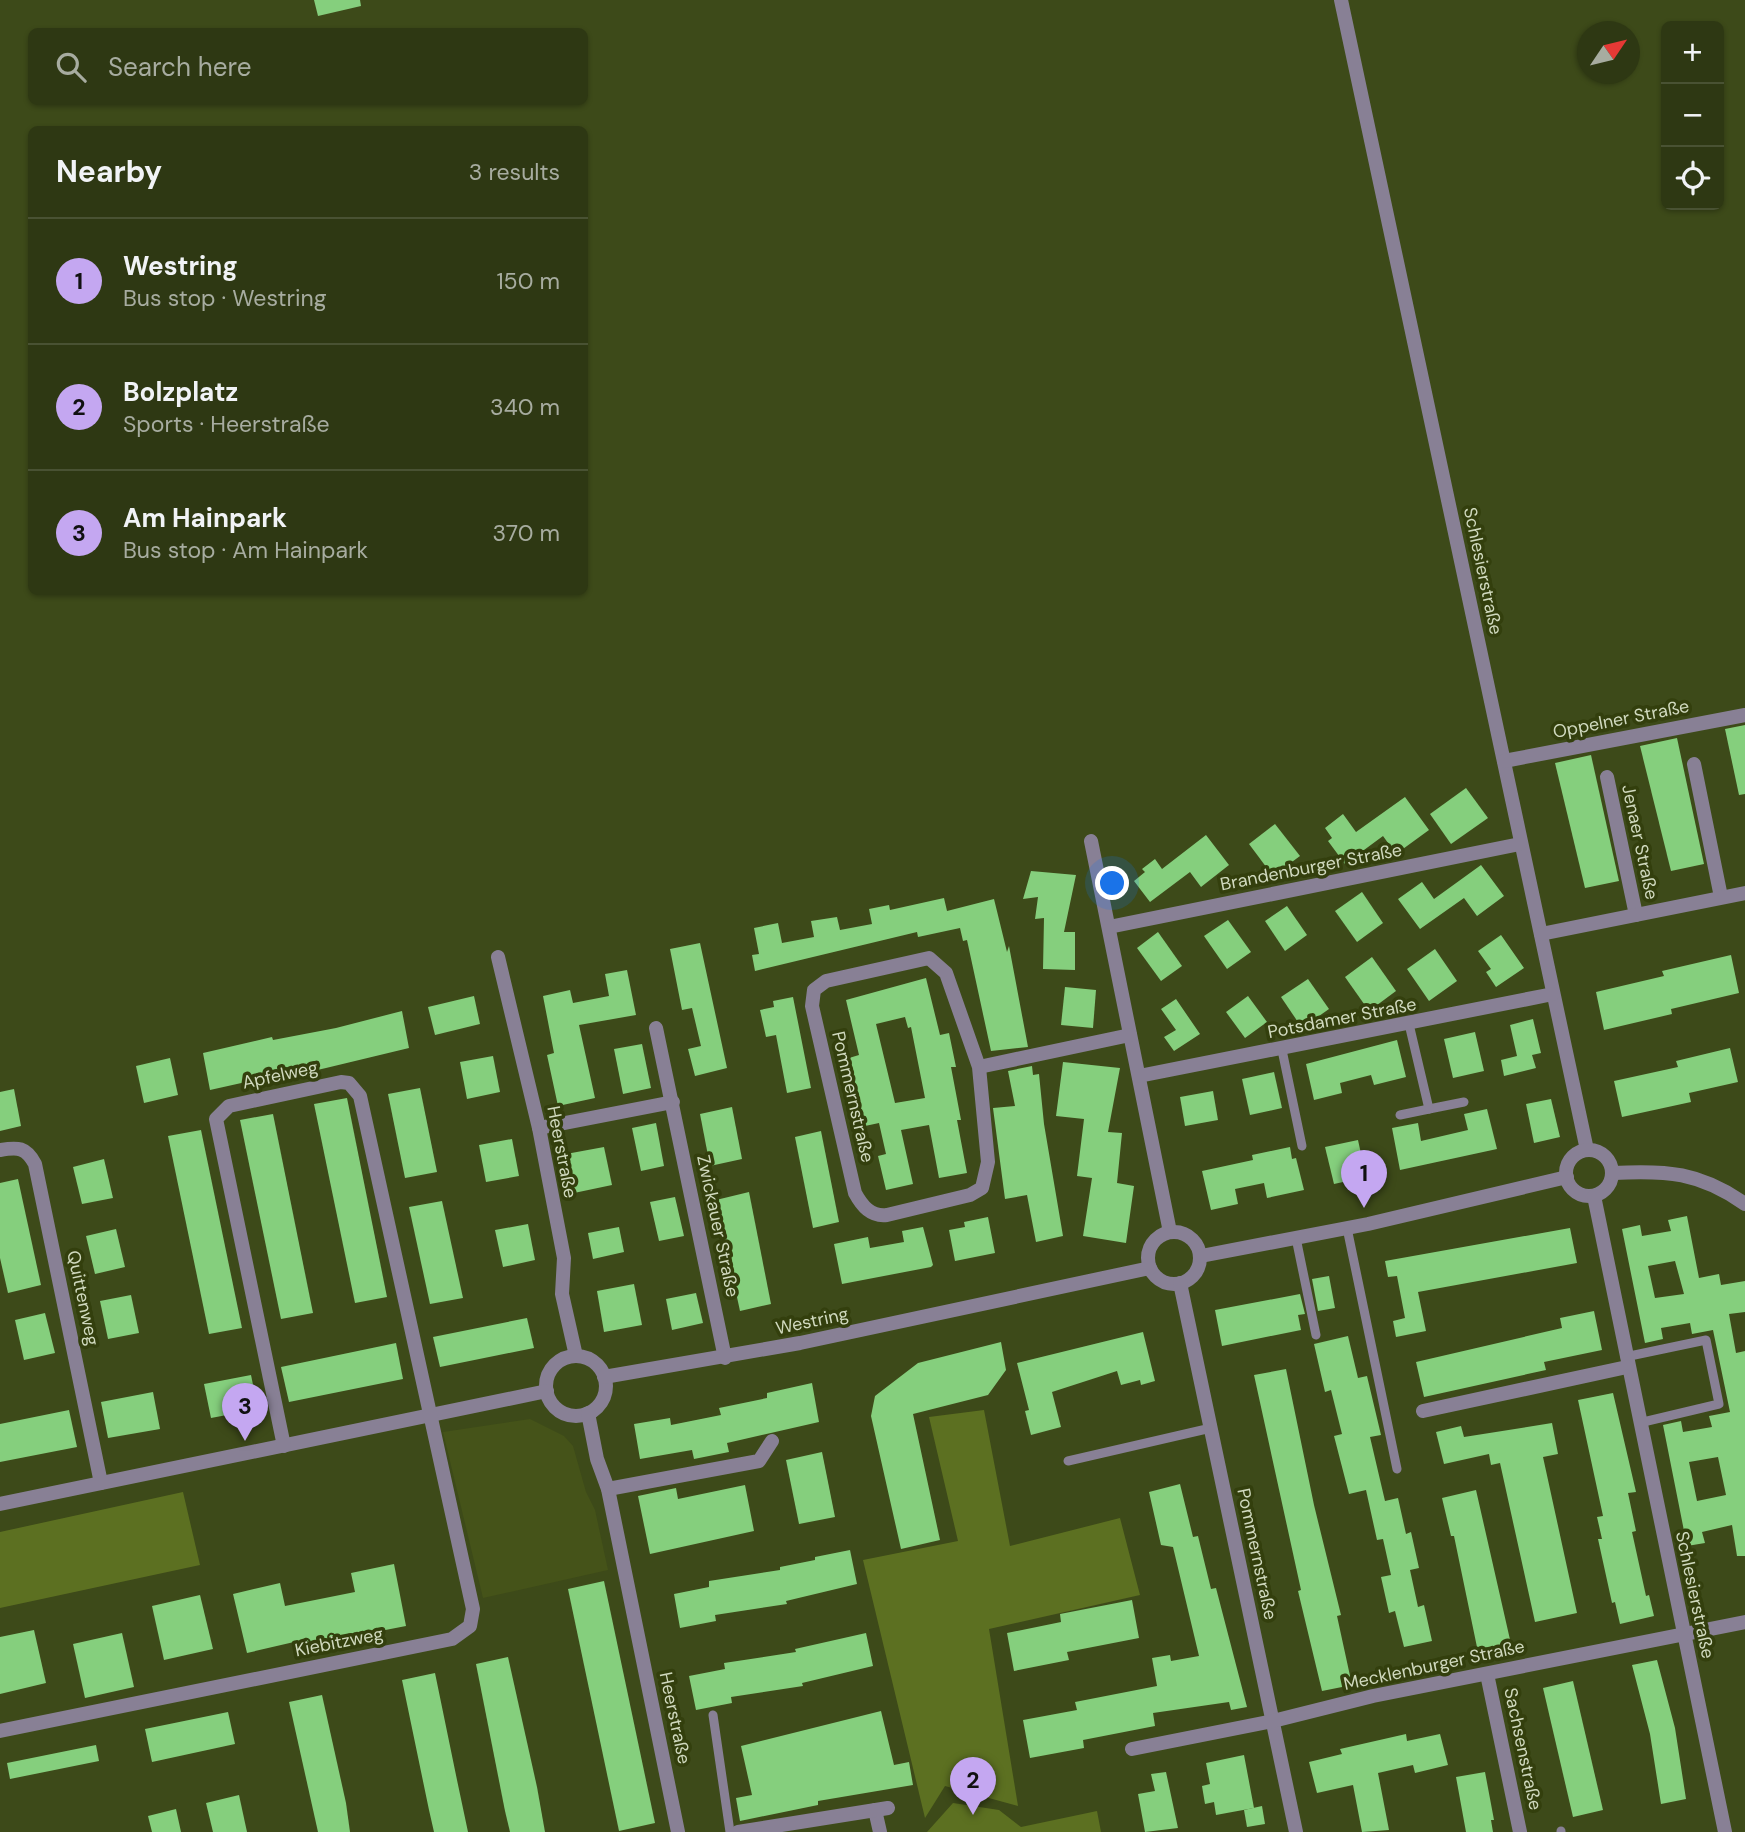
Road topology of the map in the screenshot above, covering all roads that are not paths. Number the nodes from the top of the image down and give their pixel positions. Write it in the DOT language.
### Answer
graph roads {
  1 [pos="1341,0"];
  2 [pos="1745,715"];
  3 [pos="1504,761"];
  4 [pos="1694,764"];
  5 [pos="1606,777"];
  6 [pos="1091,841"];
  7 [pos="1520,844"];
  8 [pos="1745,892"];
  9 [pos="1721,897"];
  10 [pos="1636,915"];
  11 [pos="1109,927"];
  12 [pos="1541,934"];
  13 [pos="498,957"];
  14 [pos="1553,994"];
  15 [pos="1409,1024"];
  16 [pos="656,1028"];
  17 [pos="1130,1035"];
  18 [pos="1282,1050"];
  19 [pos="979,1067"];
  20 [pos="1139,1076"];
  21 [pos="673,1102"];
  22 [pos="1464,1102"];
  23 [pos="1429,1109"];
  24 [pos="1400,1115"];
  25 [pos="539,1128"];
  26 [pos="1302,1146"];
  27 [pos="0,1150"];
  28 [pos="1587,1150"];
  29 [pos="1613,1173"];
  30 [pos="1567,1177"];
  31 [pos="1594,1196"];
  32 [pos="1745,1203"];
  33 [pos="1347,1228"];
  34 [pos="1170,1232"];
  35 [pos="1296,1238"];
  36 [pos="1200,1256"];
  37 [pos="1150,1268"];
  38 [pos="1180,1283"];
  39 [pos="1316,1335"];
  40 [pos="576,1356"];
  41 [pos="725,1358"];
  42 [pos="1626,1362"];
  43 [pos="604,1377"];
  44 [pos="547,1391"];
  45 [pos="1423,1411"];
  46 [pos="588,1413"];
  47 [pos="429,1415"];
  48 [pos="1639,1423"];
  49 [pos="1211,1428"];
  50 [pos="772,1441"];
  51 [pos="284,1446"];
  52 [pos="1069,1461"];
  53 [pos="1397,1469"];
  54 [pos="101,1483"];
  55 [pos="608,1489"];
  56 [pos="0,1504"];
  57 [pos="1745,1622"];
  58 [pos="1684,1635"];
  59 [pos="1488,1674"];
  60 [pos="713,1715"];
  61 [pos="1273,1721"];
  62 [pos="0,1731"];
  63 [pos="1132,1749"];
  64 [pos="678,1832"];
  65 [pos="730,1832"];
  66 [pos="738,1832"];
  67 [pos="880,1832"];
  68 [pos="1296,1832"];
  69 [pos="1520,1832"];
  70 [pos="1726,1832"];
  1 -- 3 [label="street, Schlesierstraße"];
  2 -- 3 [label="street, Oppelner Straße"];
  3 -- 7 [label="street, Schlesierstraße"];
  4 -- 9 [label="street"];
  5 -- 10 [label="street, Jenaer Straße"];
  6 -- 11 [label="street"];
  7 -- 11 [label="street, Brandenburger Straße"];
  7 -- 12 [label="street, Schlesierstraße"];
  8 -- 9 [label="street, Jenaer Straße"];
  9 -- 10 [label="street, Jenaer Straße"];
  10 -- 12 [label="street, Jenaer Straße"];
  11 -- 17 [label="street"];
  12 -- 14 [label="street, Schlesierstraße"];
  13 -- 25 [label="street, Heerstraße"];
  14 -- 15 [label="street, Potsdamer Straße"];
  14 -- 28 [label="street, Schlesierstraße"];
  15 -- 18 [label="street, Potsdamer Straße"];
  15 -- 23 [label="lane"];
  16 -- 21 [label="street, Zwickauer Straße"];
  17 -- 19 [label="street"];
  17 -- 20 [label="street"];
  18 -- 20 [label="street, Potsdamer Straße"];
  18 -- 26 [label="lane"];
  19 -- 19 [label="street, Pommernstraße"];
  20 -- 34 [label="street"];
  21 -- 25 [label="street"];
  21 -- 41 [label="street, Zwickauer Straße"];
  22 -- 23 [label="lane"];
  23 -- 24 [label="lane"];
  25 -- 40 [label="street, Heerstraße"];
  27 -- 54 [label="street, Quittenweg"];
  28 -- 29 [label="street"];
  28 -- 30 [label="street"];
  29 -- 31 [label="street"];
  29 -- 32 [label="street"];
  30 -- 31 [label="street"];
  30 -- 33 [label="street"];
  31 -- 42 [label="street, Schlesierstraße"];
  33 -- 35 [label="street"];
  33 -- 53 [label="lane"];
  34 -- 36 [label="street"];
  34 -- 37 [label="street"];
  35 -- 36 [label="street"];
  35 -- 39 [label="lane"];
  36 -- 38 [label="street"];
  37 -- 38 [label="street"];
  37 -- 41 [label="street, Westring"];
  38 -- 49 [label="street, Pommernstraße"];
  40 -- 43 [label="street"];
  40 -- 44 [label="street"];
  41 -- 43 [label="street, Westring"];
  42 -- 45 [label="street"];
  42 -- 48 [label="street, Schlesierstraße"];
  42 -- 48 [label="lane"];
  43 -- 46 [label="street"];
  44 -- 46 [label="street"];
  44 -- 47 [label="street"];
  46 -- 55 [label="street, Heerstraße"];
  47 -- 51 [label="street"];
  47 -- 51 [label="street, Apfelweg"];
  47 -- 62 [label="street, Kiebitzweg"];
  48 -- 58 [label="street, Schlesierstraße"];
  49 -- 52 [label="lane"];
  49 -- 61 [label="street, Pommernstraße"];
  50 -- 55 [label="street"];
  51 -- 54 [label="street"];
  54 -- 56 [label="street"];
  55 -- 64 [label="street, Heerstraße"];
  57 -- 58 [label="street, Mecklenburger Straße"];
  58 -- 59 [label="street, Mecklenburger Straße"];
  58 -- 70 [label="street, Schlesierstraße"];
  59 -- 61 [label="street, Mecklenburger Straße"];
  59 -- 69 [label="street, Sachsenstraße"];
  60 -- 65 [label="lane"];
  61 -- 63 [label="street, Mecklenburger Straße"];
  61 -- 68 [label="street, Pommernstraße"];
  66 -- 67 [label="street"];
}
